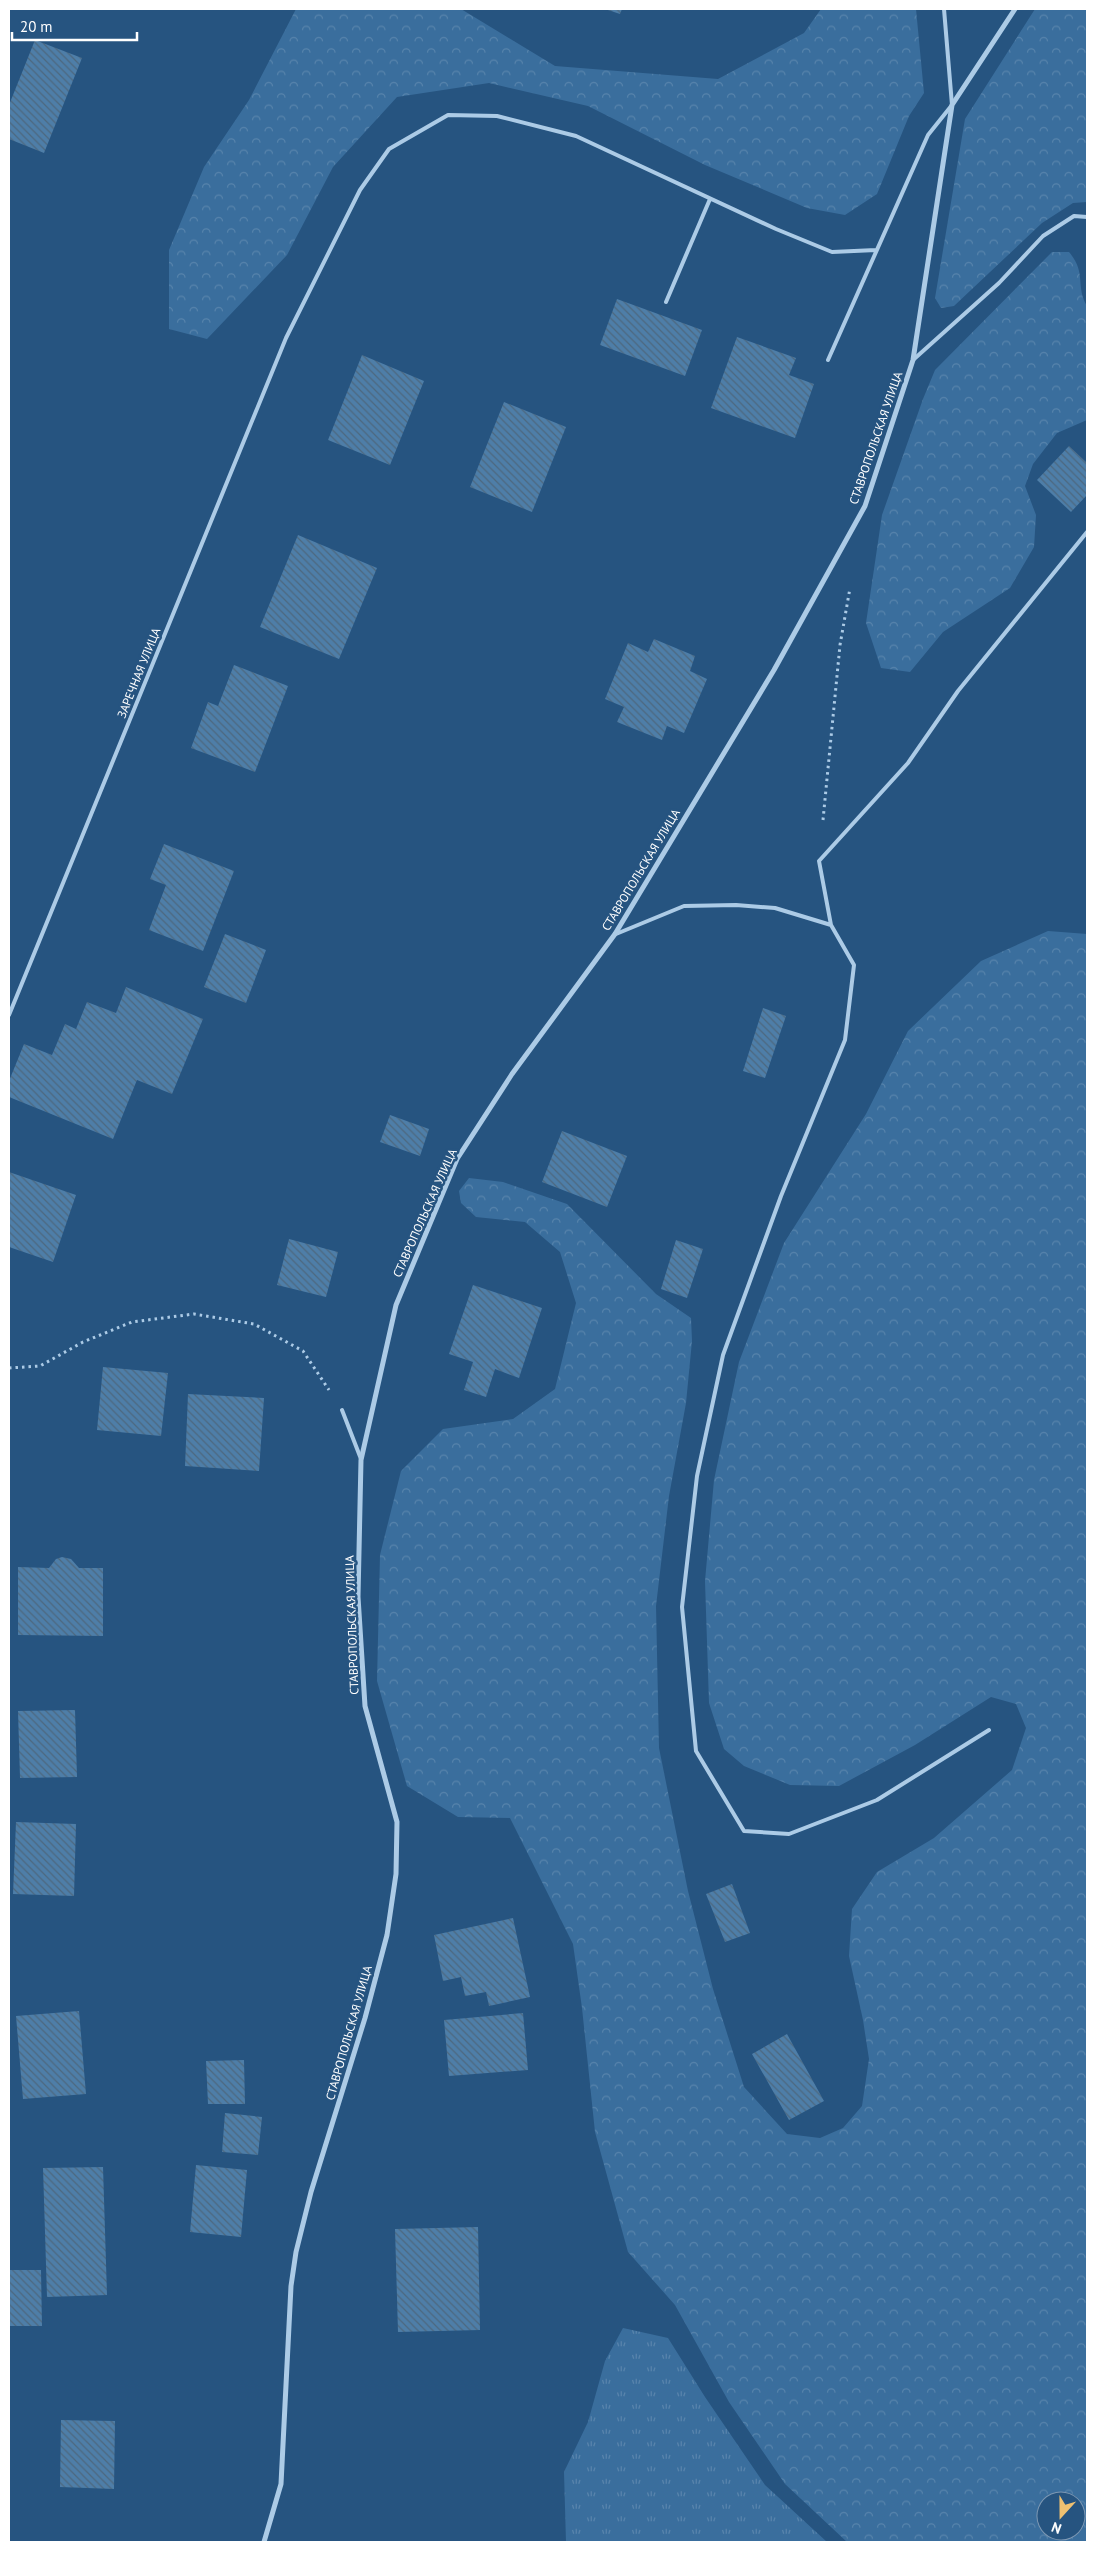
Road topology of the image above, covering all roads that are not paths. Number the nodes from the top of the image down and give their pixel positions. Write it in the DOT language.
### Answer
graph roads {
  1 [pos="944,9"];
  2 [pos="1014,9"];
  3 [pos="952,105"];
  4 [pos="710,199"];
  5 [pos="1087,217"];
  6 [pos="876,250"];
  7 [pos="666,302"];
  8 [pos="828,360"];
  9 [pos="912,360"];
  10 [pos="1087,532"];
  11 [pos="831,925"];
  12 [pos="615,934"];
  13 [pos="9,1015"];
  14 [pos="342,1410"];
  15 [pos="361,1460"];
  16 [pos="989,1730"];
  17 [pos="264,2542"];
  1 -- 3 [label="lane"];
  2 -- 3 [label="street, СТАВРОПОЛЬСКАЯ УЛИЦА"];
  3 -- 6 [label="lane"];
  3 -- 9 [label="street, СТАВРОПОЛЬСКАЯ УЛИЦА"];
  4 -- 6 [label="lane, ЗАРЕЧНАЯ УЛИЦА"];
  4 -- 7 [label="lane"];
  4 -- 13 [label="lane, ЗАРЕЧНАЯ УЛИЦА"];
  5 -- 9 [label="lane"];
  6 -- 8 [label="lane"];
  9 -- 12 [label="street, СТАВРОПОЛЬСКАЯ УЛИЦА"];
  10 -- 11 [label="lane"];
  11 -- 12 [label="lane"];
  11 -- 16 [label="lane"];
  12 -- 15 [label="street, СТАВРОПОЛЬСКАЯ УЛИЦА"];
  14 -- 15 [label="lane"];
  15 -- 17 [label="street, СТАВРОПОЛЬСКАЯ УЛИЦА"];
}
